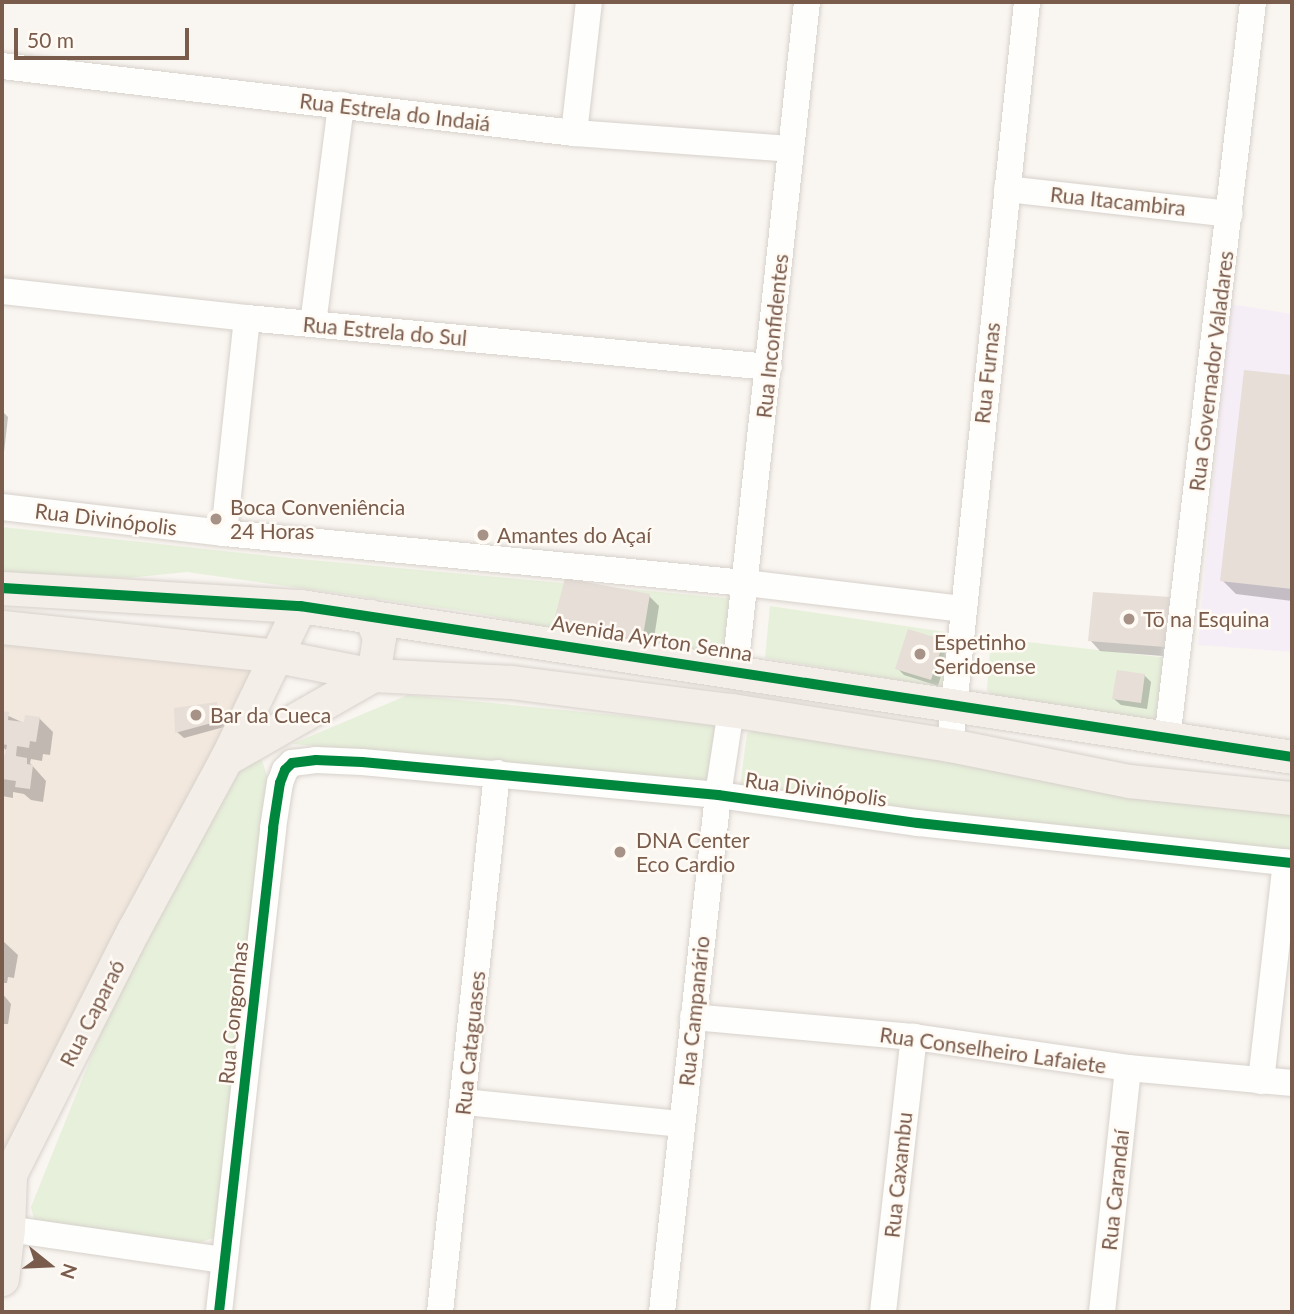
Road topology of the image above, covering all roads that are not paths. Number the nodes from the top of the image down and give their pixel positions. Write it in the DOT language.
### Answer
graph roads {
  1 [pos="589,2"];
  2 [pos="807,2"];
  3 [pos="1027,2"];
  4 [pos="1253,2"];
  5 [pos="2,66"];
  6 [pos="341,105"];
  7 [pos="574,133"];
  8 [pos="790,149"];
  9 [pos="1007,189"];
  10 [pos="1230,214"];
  11 [pos="2,291"];
  12 [pos="247,318"];
  13 [pos="313,324"];
  14 [pos="769,367"];
  15 [pos="2,507"];
  16 [pos="224,533"];
  17 [pos="745,583"];
  18 [pos="2,588"];
  19 [pos="300,606"];
  20 [pos="963,609"];
  21 [pos="370,616"];
  22 [pos="2,627"];
  23 [pos="277,656"];
  24 [pos="735,670"];
  25 [pos="373,675"];
  26 [pos="954,705"];
  27 [pos="731,710"];
  28 [pos="1167,740"];
  29 [pos="950,745"];
  30 [pos="1292,757"];
  31 [pos="226,760"];
  32 [pos="334,761"];
  33 [pos="497,773"];
  34 [pos="718,795"];
  35 [pos="1292,798"];
  36 [pos="1289,862"];
  37 [pos="693,1017"];
  38 [pos="914,1037"];
  39 [pos="1128,1068"];
  40 [pos="1261,1081"];
  41 [pos="1292,1083"];
  42 [pos="464,1102"];
  43 [pos="681,1124"];
  44 [pos="6,1178"];
  45 [pos="8,1229"];
  46 [pos="224,1260"];
  47 [pos="2,1279"];
  48 [pos="219,1312"];
  49 [pos="440,1312"];
  50 [pos="662,1312"];
  51 [pos="883,1312"];
  52 [pos="1102,1312"];
  1 -- 7 [label="street"];
  2 -- 8 [label="street, Rua Inconfidentes"];
  3 -- 9 [label="street, Rua Furnas"];
  4 -- 10 [label="street, Rua Governador Valadares"];
  5 -- 6 [label="street, Rua Estrela do Indaiá"];
  6 -- 7 [label="street, Rua Estrela do Indaiá"];
  6 -- 13 [label="street"];
  7 -- 8 [label="street, Rua Estrela do Indaiá"];
  8 -- 14 [label="street, Rua Inconfidentes"];
  9 -- 10 [label="street, Rua Itacambira"];
  9 -- 20 [label="street, Rua Furnas"];
  10 -- 28 [label="street, Rua Governador Valadares"];
  11 -- 12 [label="street, Rua Estrela do Sul"];
  12 -- 13 [label="street, Rua Estrela do Sul"];
  12 -- 16 [label="street"];
  13 -- 14 [label="street, Rua Estrela do Sul"];
  14 -- 17 [label="street, Rua Inconfidentes"];
  15 -- 16 [label="street, Rua Divinópolis"];
  16 -- 17 [label="street, Rua Divinópolis"];
  17 -- 20 [label="street, Rua Divinópolis"];
  17 -- 24 [label="street, Rua Inconfidentes"];
  18 -- 19 [label="main road, Avenida Ayrton Senna"];
  19 -- 21 [label="main road, Avenida Ayrton Senna"];
  19 -- 23 [label="main road, Rua Caparaó"];
  20 -- 26 [label="street, Rua Furnas"];
  21 -- 24 [label="main road, Avenida Ayrton Senna"];
  21 -- 25 [label="main road"];
  22 -- 23 [label="main road"];
  23 -- 25 [label="main road"];
  23 -- 31 [label="main road, Rua Caparaó"];
  24 -- 26 [label="main road, Avenida Ayrton Senna"];
  25 -- 27 [label="main road"];
  25 -- 31 [label="main road"];
  26 -- 28 [label="main road, Avenida Ayrton Senna"];
  26 -- 29 [label="street, Rua Furnas"];
  27 -- 29 [label="main road"];
  27 -- 34 [label="street, Rua Campanário"];
  28 -- 30 [label="main road, Avenida Ayrton Senna"];
  29 -- 35 [label="main road"];
  31 -- 44 [label="main road, Rua Caparaó"];
  32 -- 33 [label="street, Rua Divinópolis"];
  32 -- 46 [label="street, Rua Congonhas"];
  33 -- 34 [label="street, Rua Divinópolis"];
  33 -- 42 [label="street, Rua Cataguases"];
  34 -- 36 [label="street, Rua Divinópolis"];
  34 -- 37 [label="street, Rua Campanário"];
  36 -- 40 [label="street"];
  37 -- 38 [label="street, Rua Conselheiro Lafaiete"];
  37 -- 43 [label="street, Rua Campanário"];
  38 -- 39 [label="street, Rua Conselheiro Lafaiete"];
  38 -- 51 [label="street, Rua Caxambu"];
  39 -- 40 [label="street, Rua Conselheiro Lafaiete"];
  39 -- 52 [label="street, Rua Carandaí"];
  40 -- 41 [label="street, Rua Conselheiro Lafaiete"];
  42 -- 43 [label="street"];
  42 -- 49 [label="street, Rua Cataguases"];
  43 -- 50 [label="street, Rua Campanário"];
  44 -- 45 [label="main road, Rua Caparaó"];
  45 -- 46 [label="street"];
  45 -- 47 [label="main road, Rua Caparaó"];
  46 -- 48 [label="street, Rua Congonhas"];
}
